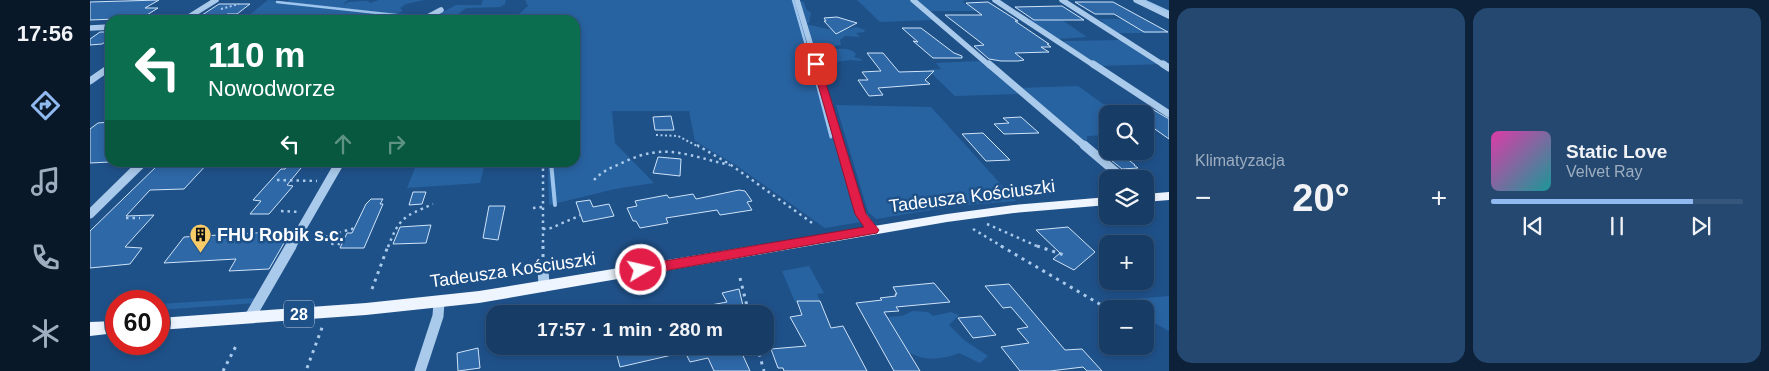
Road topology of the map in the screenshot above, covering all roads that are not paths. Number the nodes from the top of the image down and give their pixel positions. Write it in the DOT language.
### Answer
graph roads {
  1 [pos="216,0"];
  2 [pos="797,0"];
  3 [pos="913,0"];
  4 [pos="996,0"];
  5 [pos="1062,0"];
  6 [pos="1136,0"];
  7 [pos="440,10"];
  8 [pos="192,15"];
  9 [pos="431,15"];
  10 [pos="1169,16"];
  11 [pos="105,27"];
  12 [pos="90,28"];
  13 [pos="1169,68"];
  14 [pos="105,71"];
  15 [pos="90,81"];
  16 [pos="1169,114"];
  17 [pos="138,167"];
  18 [pos="337,167"];
  19 [pos="1113,170"];
  20 [pos="1169,196"];
  21 [pos="1154,197"];
  22 [pos="1099,202"];
  23 [pos="90,214"];
  24 [pos="873,230"];
  25 [pos="543,269"];
  26 [pos="544,286"];
  27 [pos="439,302"];
  28 [pos="250,317"];
  29 [pos="170,323"];
  30 [pos="105,328"];
  31 [pos="90,329"];
  32 [pos="420,371"];
  1 -- 8 [label="street"];
  2 -- 24 [label="street"];
  3 -- 19 [label="street"];
  4 -- 16 [label="street"];
  5 -- 13 [label="street"];
  6 -- 10 [label="street"];
  7 -- 9 [label="street"];
  11 -- 12 [label="street"];
  14 -- 15 [label="street"];
  17 -- 23 [label="street"];
  18 -- 28 [label="street"];
  20 -- 21 [label="main road"];
  22 -- 24 [label="main road, Tadeusza Kościuszki / 28"];
  24 -- 26 [label="main road, Tadeusza Kościuszki / 28"];
  25 -- 26 [label="street"];
  26 -- 27 [label="main road, Tadeusza Kościuszki / 28"];
  27 -- 28 [label="main road, Tadeusza Kościuszki / 28"];
  27 -- 32 [label="street"];
  28 -- 29 [label="main road, Tadeusza Kościuszki / 28"];
  30 -- 31 [label="main road"];
}
